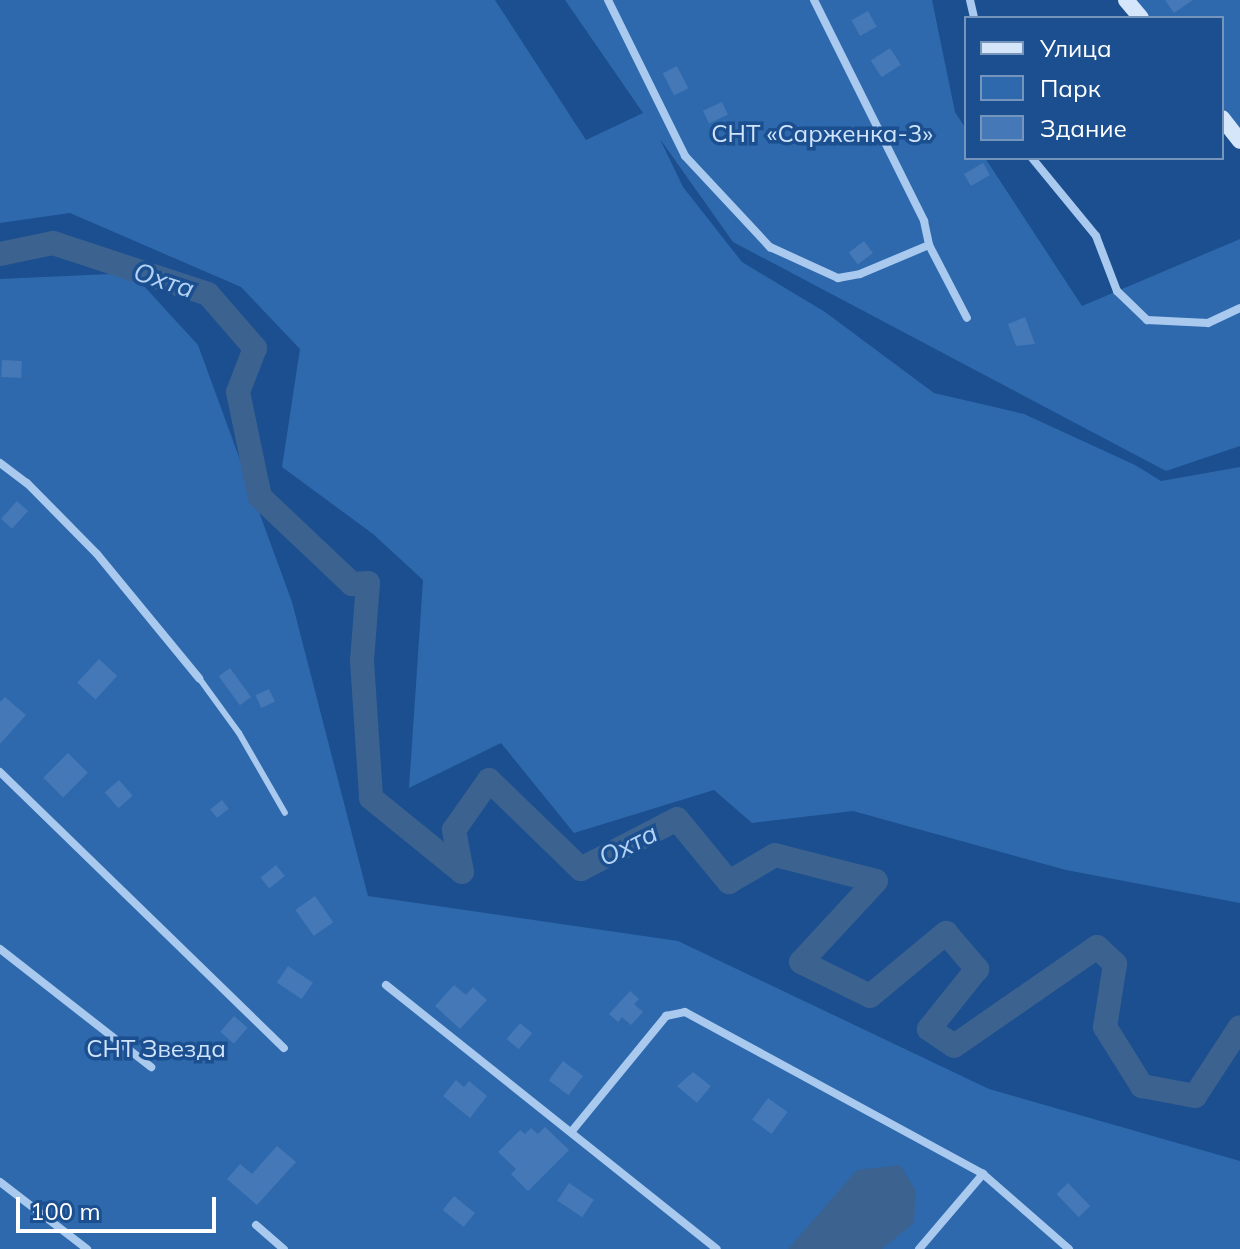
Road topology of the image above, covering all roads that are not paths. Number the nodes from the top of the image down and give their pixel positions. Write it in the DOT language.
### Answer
graph roads {
  1 [pos="608,0"];
  2 [pos="814,0"];
  3 [pos="1126,0"];
  4 [pos="1139,16"];
  5 [pos="1224,121"];
  6 [pos="1240,141"];
  7 [pos="1034,160"];
  8 [pos="929,245"];
  9 [pos="1240,308"];
  10 [pos="967,318"];
  11 [pos="0,463"];
  12 [pos="199,678"];
  13 [pos="0,772"];
  14 [pos="285,813"];
  15 [pos="0,949"];
  16 [pos="386,985"];
  17 [pos="284,1048"];
  18 [pos="151,1067"];
  19 [pos="572,1131"];
  20 [pos="983,1174"];
  21 [pos="0,1182"];
  22 [pos="256,1225"];
  23 [pos="87,1249"];
  24 [pos="284,1249"];
  25 [pos="717,1249"];
  26 [pos="919,1249"];
  27 [pos="1069,1249"];
  1 -- 8 [label="street"];
  2 -- 8 [label="street"];
  3 -- 4 [label="main road"];
  5 -- 6 [label="main road"];
  7 -- 9 [label="street"];
  8 -- 10 [label="street"];
  11 -- 12 [label="street"];
  12 -- 14 [label="lane"];
  13 -- 17 [label="street"];
  15 -- 18 [label="street"];
  16 -- 19 [label="street"];
  19 -- 20 [label="street"];
  19 -- 25 [label="street"];
  20 -- 26 [label="street"];
  20 -- 27 [label="street"];
  21 -- 23 [label="street"];
  22 -- 24 [label="street"];
}
